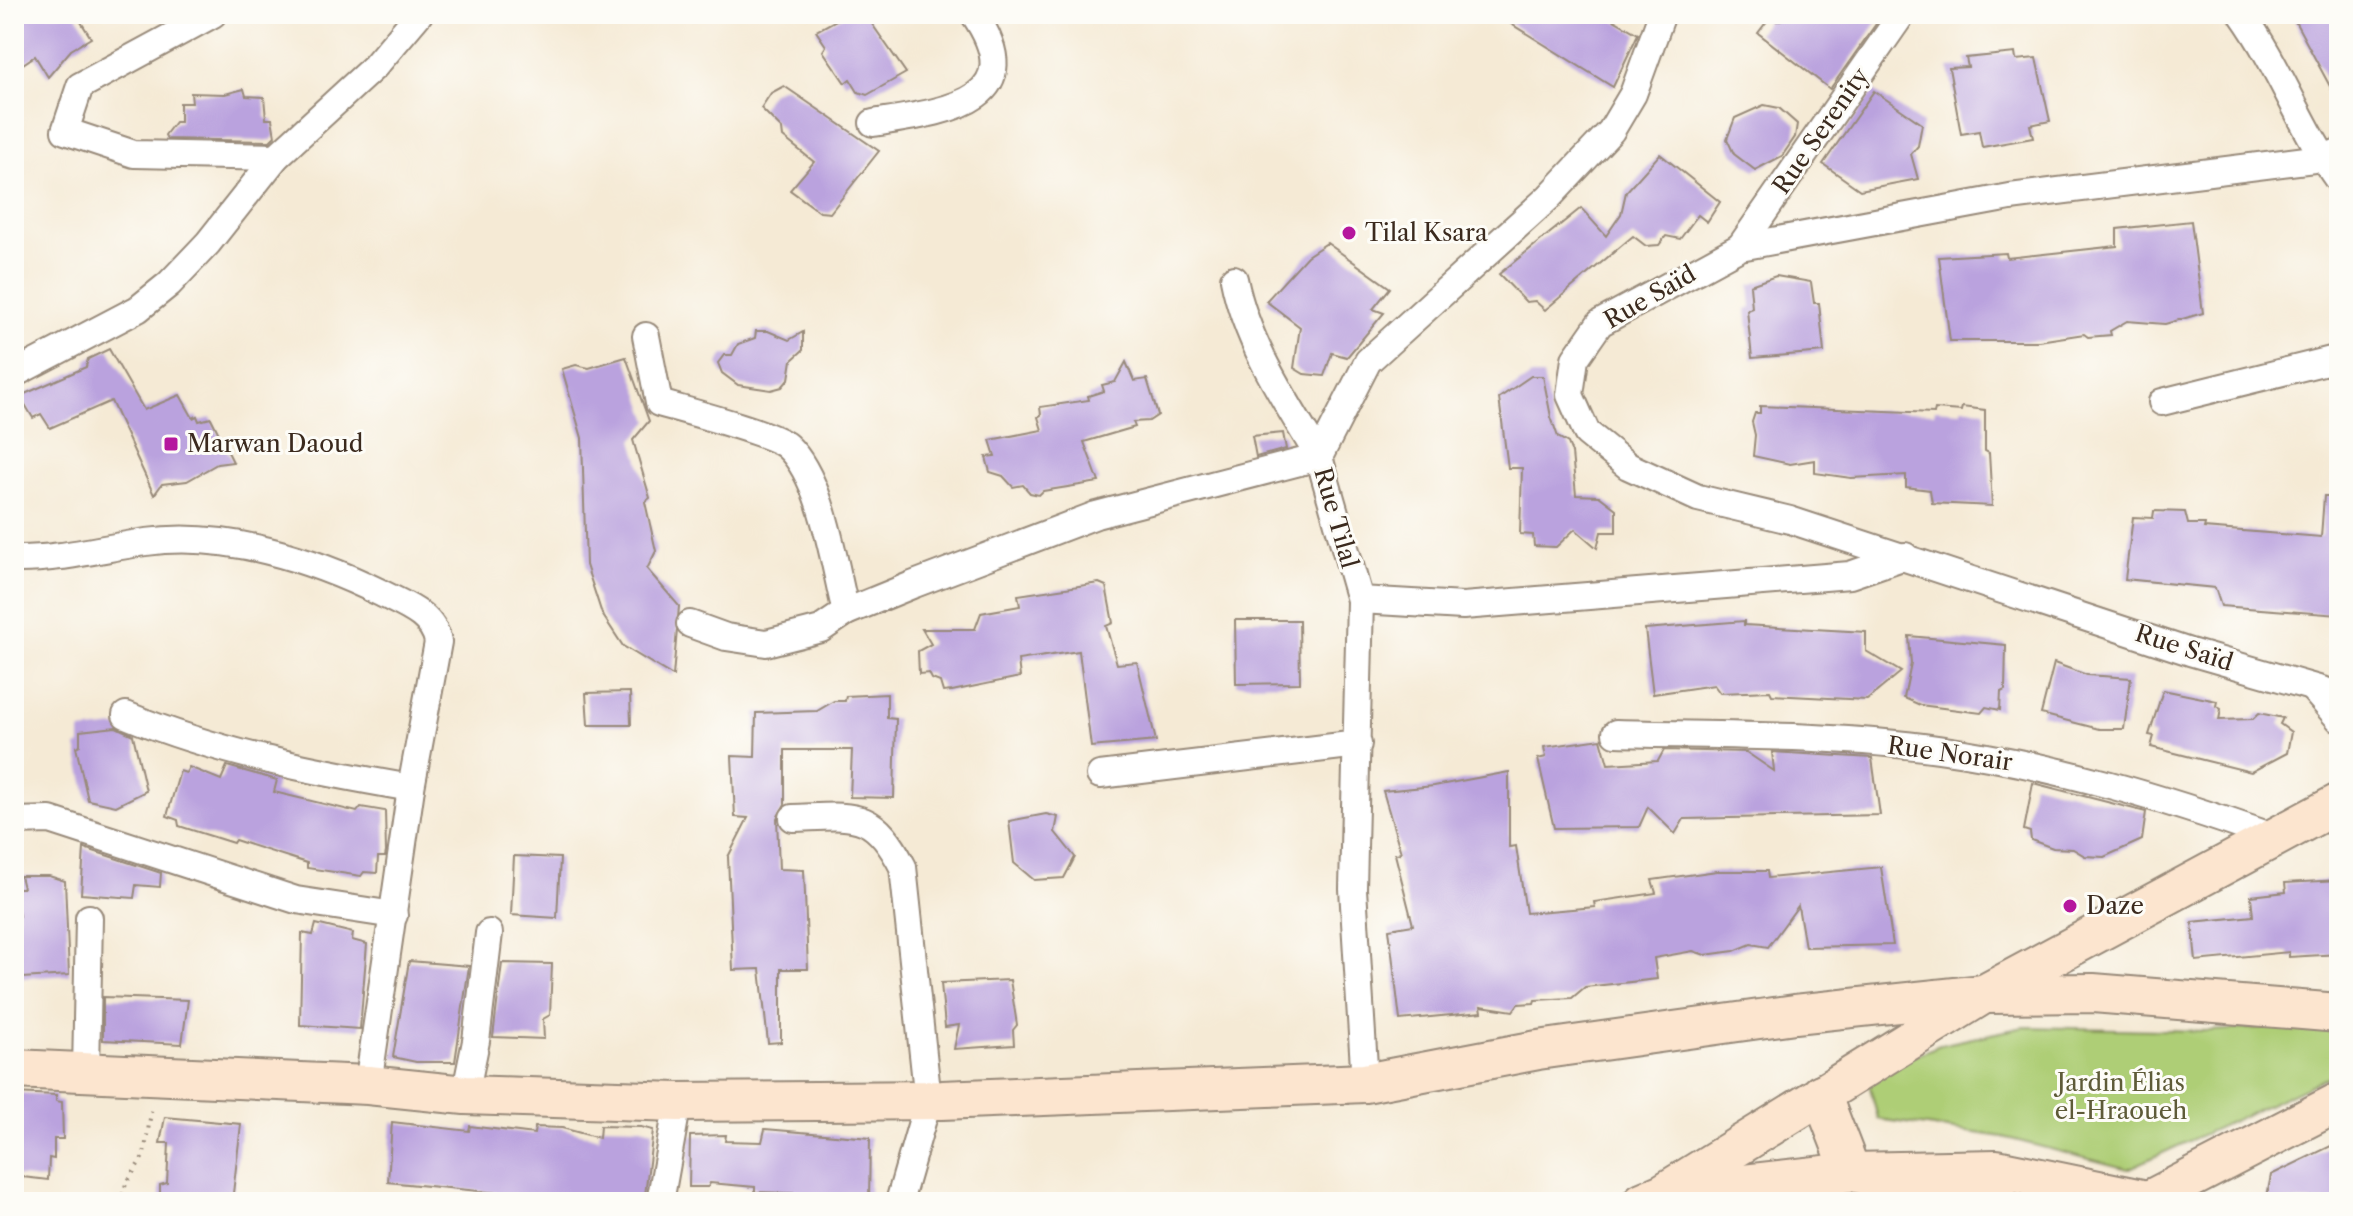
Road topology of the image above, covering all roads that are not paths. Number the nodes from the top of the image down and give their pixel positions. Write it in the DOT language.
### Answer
graph roads {
  1 [pos="213,14"];
  2 [pos="419,14"];
  3 [pos="974,14"];
  4 [pos="1662,14"];
  5 [pos="1902,14"];
  6 [pos="2242,14"];
  7 [pos="873,123"];
  8 [pos="2331,155"];
  9 [pos="276,157"];
  10 [pos="2339,181"];
  11 [pos="1740,247"];
  12 [pos="1234,279"];
  13 [pos="646,336"];
  14 [pos="2339,358"];
  15 [pos="14,374"];
  16 [pos="2162,402"];
  17 [pos="1319,457"];
  18 [pos="1905,556"];
  19 [pos="14,559"];
  20 [pos="1360,600"];
  21 [pos="846,612"];
  22 [pos="690,624"];
  23 [pos="2312,688"];
  24 [pos="2339,695"];
  25 [pos="126,715"];
  26 [pos="2339,719"];
  27 [pos="1616,733"];
  28 [pos="1358,744"];
  29 [pos="1100,775"];
  30 [pos="411,788"];
  31 [pos="2339,803"];
  32 [pos="793,818"];
  33 [pos="14,821"];
  34 [pos="2273,837"];
  35 [pos="394,915"];
  36 [pos="89,918"];
  37 [pos="489,933"];
  38 [pos="1984,994"];
  39 [pos="2339,1013"];
  40 [pos="14,1069"];
  41 [pos="86,1072"];
  42 [pos="1365,1083"];
  43 [pos="368,1085"];
  44 [pos="1821,1094"];
  45 [pos="465,1095"];
  46 [pos="928,1101"];
  47 [pos="678,1102"];
  48 [pos="2339,1102"];
  49 [pos="1851,1172"];
  50 [pos="1652,1197"];
  51 [pos="2153,1201"];
  52 [pos="660,1202"];
  53 [pos="899,1202"];
  54 [pos="1999,1202"];
  1 -- 9 [label="street"];
  2 -- 9 [label="street"];
  3 -- 7 [label="street"];
  4 -- 17 [label="street, Rue Tilal"];
  5 -- 11 [label="street, Rue Serenity"];
  6 -- 8 [label="street"];
  8 -- 10 [label="street"];
  8 -- 11 [label="street, Rue Saïd"];
  9 -- 15 [label="street"];
  11 -- 18 [label="street, Rue Saïd"];
  12 -- 17 [label="street"];
  13 -- 21 [label="street"];
  14 -- 16 [label="street"];
  17 -- 20 [label="street, Rue Tilal"];
  17 -- 21 [label="street"];
  18 -- 20 [label="street, Rue Tilal"];
  18 -- 23 [label="street, Rue Saïd"];
  19 -- 30 [label="street"];
  20 -- 28 [label="street"];
  21 -- 22 [label="street"];
  23 -- 24 [label="street, Rue Saïd"];
  23 -- 26 [label="street"];
  25 -- 30 [label="street"];
  27 -- 34 [label="street, Rue Norair"];
  28 -- 29 [label="street"];
  28 -- 42 [label="street"];
  30 -- 35 [label="street"];
  31 -- 34 [label="street"];
  32 -- 46 [label="street"];
  33 -- 35 [label="street"];
  34 -- 38 [label="street"];
  35 -- 43 [label="street"];
  36 -- 41 [label="street"];
  37 -- 45 [label="street"];
  38 -- 39 [label="street"];
  38 -- 42 [label="street"];
  38 -- 44 [label="street"];
  40 -- 41 [label="street"];
  41 -- 43 [label="street"];
  42 -- 46 [label="street"];
  43 -- 45 [label="street"];
  44 -- 49 [label="street"];
  44 -- 50 [label="street"];
  45 -- 47 [label="street"];
  46 -- 47 [label="street"];
  46 -- 53 [label="street"];
  47 -- 52 [label="street"];
  48 -- 51 [label="street"];
  49 -- 50 [label="street"];
  49 -- 51 [label="street"];
  49 -- 54 [label="street"];
}
